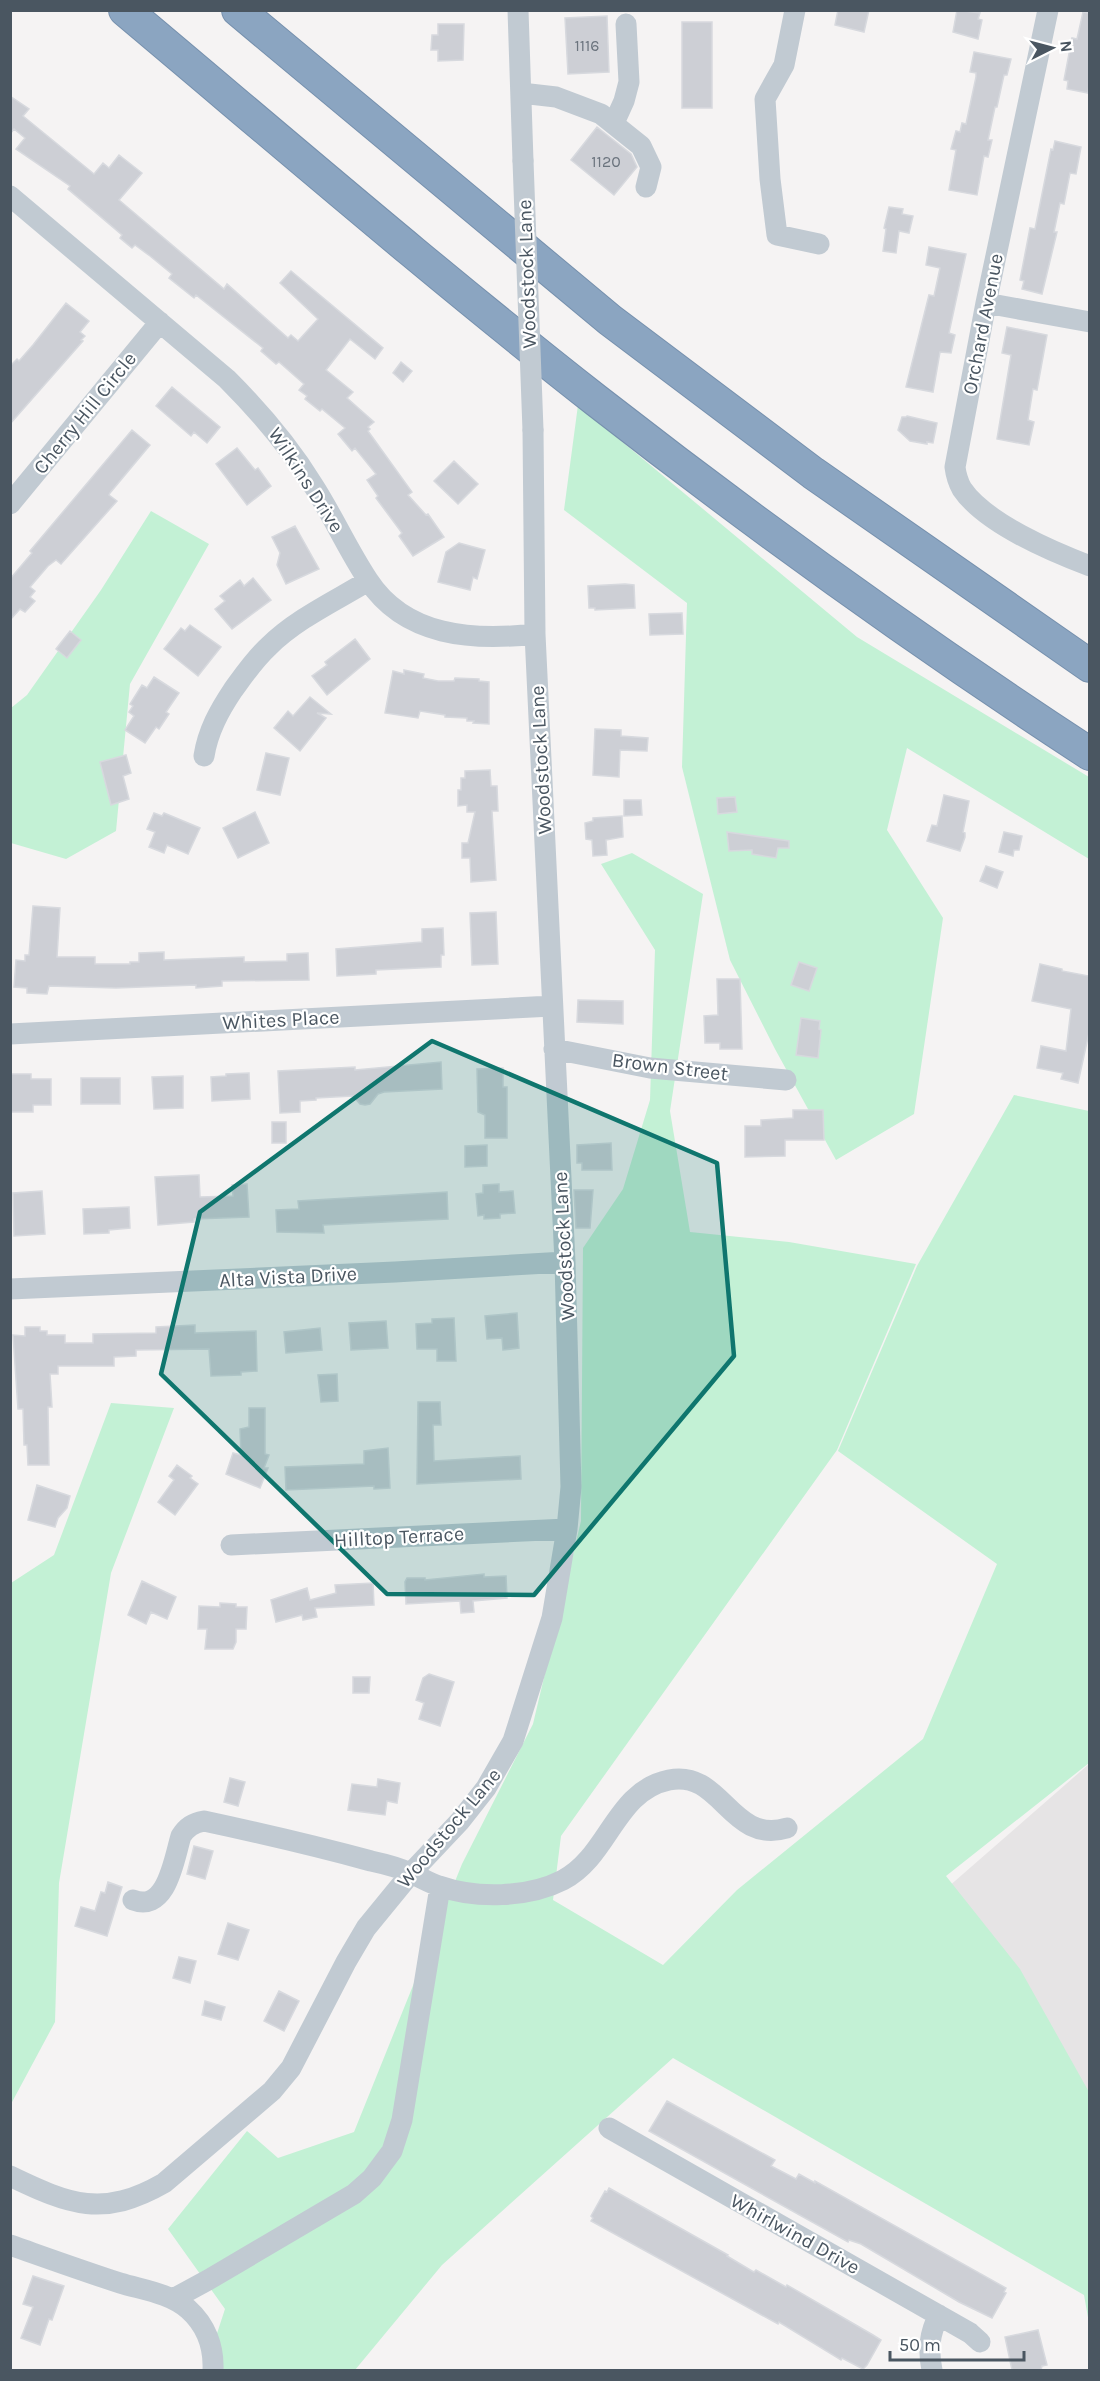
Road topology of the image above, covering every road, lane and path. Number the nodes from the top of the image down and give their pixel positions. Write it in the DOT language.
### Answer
graph roads {
  1 [pos="125,10"];
  2 [pos="237,10"];
  3 [pos="518,10"];
  4 [pos="795,10"];
  5 [pos="1048,10"];
  6 [pos="626,24"];
  7 [pos="521,93"];
  8 [pos="614,123"];
  9 [pos="646,187"];
  10 [pos="10,196"];
  11 [pos="819,244"];
  12 [pos="986,303"];
  13 [pos="160,322"];
  14 [pos="1089,322"];
  15 [pos="10,504"];
  16 [pos="1089,566"];
  17 [pos="368,580"];
  18 [pos="535,634"];
  19 [pos="1089,666"];
  20 [pos="1089,754"];
  21 [pos="204,756"];
  22 [pos="552,1006"];
  23 [pos="10,1034"];
  24 [pos="554,1049"];
  25 [pos="786,1080"];
  26 [pos="565,1262"];
  27 [pos="10,1289"];
  28 [pos="567,1529"];
  29 [pos="231,1545"];
  30 [pos="787,1828"];
  31 [pos="411,1873"];
  32 [pos="440,1887"];
  33 [pos="133,1899"];
  34 [pos="609,2128"];
  35 [pos="10,2176"];
  36 [pos="10,2245"];
  37 [pos="173,2299"];
  38 [pos="939,2315"];
  39 [pos="980,2342"];
  40 [pos="213,2370"];
  41 [pos="932,2370"];
  1 -- 20 [label="highway"];
  2 -- 19 [label="highway"];
  3 -- 7 [label="street, Woodstock Lane"];
  4 -- 11 [label="street"];
  5 -- 12 [label="street, Orchard Avenue"];
  6 -- 8 [label="street"];
  7 -- 8 [label="street"];
  7 -- 18 [label="street, Woodstock Lane, bridge"];
  8 -- 9 [label="street"];
  10 -- 13 [label="street, Wilkins Drive"];
  12 -- 14 [label="street"];
  12 -- 16 [label="street, Orchard Avenue"];
  13 -- 15 [label="street, Cherry Hill Circle"];
  13 -- 17 [label="street, Wilkins Drive"];
  17 -- 18 [label="street, Wilkins Drive"];
  17 -- 21 [label="street"];
  18 -- 22 [label="street, Woodstock Lane"];
  22 -- 23 [label="street, Whites Place"];
  22 -- 24 [label="street, Woodstock Lane"];
  24 -- 25 [label="street, Brown Street"];
  24 -- 26 [label="street, Woodstock Lane"];
  26 -- 27 [label="street, Alta Vista Drive"];
  26 -- 28 [label="street, Woodstock Lane"];
  28 -- 29 [label="street, Hilltop Terrace"];
  28 -- 31 [label="street, Woodstock Lane"];
  30 -- 32 [label="street"];
  31 -- 32 [label="street"];
  31 -- 33 [label="street"];
  31 -- 35 [label="street, Woodstock Lane"];
  32 -- 37 [label="street"];
  34 -- 38 [label="street, Whirlwind Drive"];
  36 -- 37 [label="street"];
  37 -- 40 [label="street"];
  38 -- 39 [label="street, Whirlwind Drive"];
  38 -- 41 [label="street"];
}
